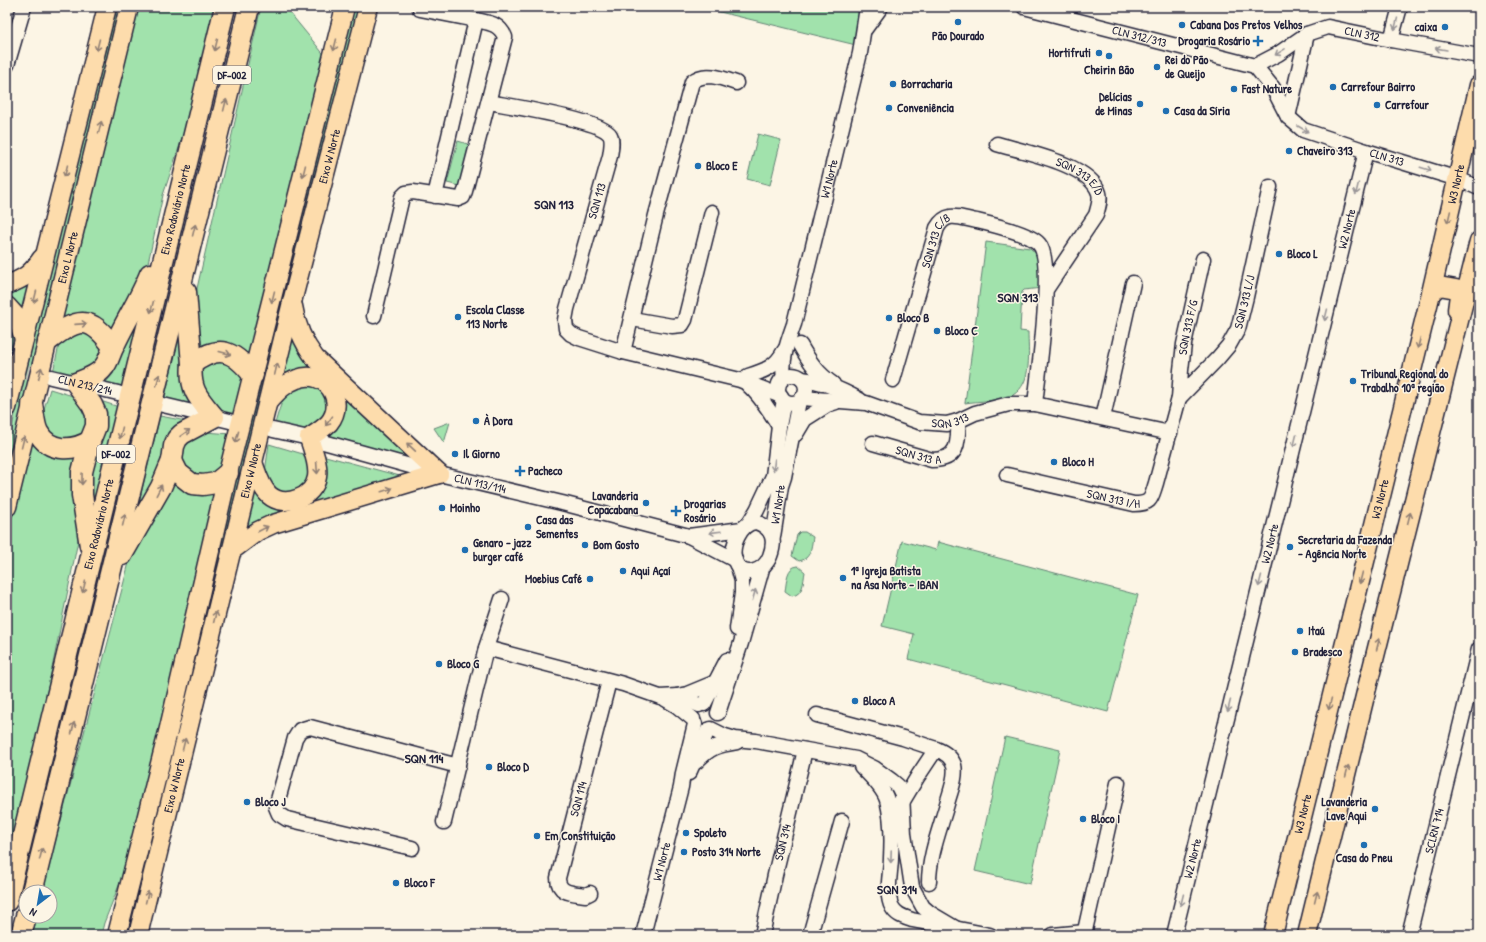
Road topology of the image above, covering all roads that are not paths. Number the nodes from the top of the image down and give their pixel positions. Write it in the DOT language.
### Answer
graph roads {
  1 [pos="24,7"];
  2 [pos="107,7"];
  3 [pos="129,7"];
  4 [pos="225,7"];
  5 [pos="249,7"];
  6 [pos="344,7"];
  7 [pos="368,7"];
  8 [pos="867,7"];
  9 [pos="881,7"];
  10 [pos="1024,7"];
  11 [pos="1400,7"];
  12 [pos="420,9"];
  13 [pos="476,20"];
  14 [pos="862,33"];
  15 [pos="1307,34"];
  16 [pos="1392,40"];
  17 [pos="1479,56"];
  18 [pos="7,65"];
  19 [pos="1255,66"];
  20 [pos="736,83"];
  21 [pos="1479,85"];
  22 [pos="489,102"];
  23 [pos="1288,117"];
  24 [pos="997,144"];
  25 [pos="1366,151"];
  26 [pos="1458,179"];
  27 [pos="1270,187"];
  28 [pos="1479,188"];
  29 [pos="435,196"];
  30 [pos="712,212"];
  31 [pos="173,221"];
  32 [pos="1479,241"];
  33 [pos="47,251"];
  34 [pos="1203,259"];
  35 [pos="185,268"];
  36 [pos="1133,283"];
  37 [pos="7,285"];
  38 [pos="1047,288"];
  39 [pos="1432,293"];
  40 [pos="292,302"];
  41 [pos="7,306"];
  42 [pos="374,316"];
  43 [pos="632,319"];
  44 [pos="24,339"];
  45 [pos="48,341"];
  46 [pos="1454,341"];
  47 [pos="794,344"];
  48 [pos="113,347"];
  49 [pos="624,352"];
  50 [pos="192,364"];
  51 [pos="254,375"];
  52 [pos="51,377"];
  53 [pos="801,378"];
  54 [pos="783,379"];
  55 [pos="745,380"];
  56 [pos="893,380"];
  57 [pos="76,383"];
  58 [pos="118,393"];
  59 [pos="840,395"];
  60 [pos="783,398"];
  61 [pos="1179,398"];
  62 [pos="800,400"];
  63 [pos="268,402"];
  64 [pos="32,404"];
  65 [pos="1036,404"];
  66 [pos="163,405"];
  67 [pos="7,407"];
  68 [pos="1103,418"];
  69 [pos="222,419"];
  70 [pos="958,421"];
  71 [pos="779,426"];
  72 [pos="273,430"];
  73 [pos="1170,433"];
  74 [pos="309,438"];
  75 [pos="90,441"];
  76 [pos="873,443"];
  77 [pos="789,446"];
  78 [pos="172,461"];
  79 [pos="253,462"];
  80 [pos="228,473"];
  81 [pos="439,474"];
  82 [pos="1007,475"];
  83 [pos="7,507"];
  84 [pos="746,526"];
  85 [pos="689,536"];
  86 [pos="773,537"];
  87 [pos="231,551"];
  88 [pos="92,555"];
  89 [pos="736,563"];
  90 [pos="762,569"];
  91 [pos="111,572"];
  92 [pos="502,599"];
  93 [pos="486,648"];
  94 [pos="1479,650"];
  95 [pos="609,681"];
  96 [pos="716,682"];
  97 [pos="670,697"];
  98 [pos="701,704"];
  99 [pos="817,714"];
  100 [pos="694,722"];
  101 [pos="714,723"];
  102 [pos="750,741"];
  103 [pos="936,749"];
  104 [pos="805,750"];
  105 [pos="856,759"];
  106 [pos="458,766"];
  107 [pos="692,766"];
  108 [pos="918,776"];
  109 [pos="1118,783"];
  110 [pos="898,786"];
  111 [pos="681,787"];
  112 [pos="884,794"];
  113 [pos="903,801"];
  114 [pos="888,810"];
  115 [pos="842,821"];
  116 [pos="444,822"];
  117 [pos="898,835"];
  118 [pos="412,848"];
  119 [pos="929,882"];
  120 [pos="34,884"];
  121 [pos="590,893"];
  122 [pos="7,901"];
  123 [pos="923,907"];
  124 [pos="912,920"];
  125 [pos="24,924"];
  126 [pos="957,929"];
  127 [pos="1085,934"];
  128 [pos="21,935"];
  129 [pos="118,935"];
  130 [pos="138,935"];
  131 [pos="643,935"];
  132 [pos="762,935"];
  133 [pos="810,935"];
  134 [pos="990,935"];
  135 [pos="1053,935"];
  136 [pos="1174,935"];
  137 [pos="1272,935"];
  138 [pos="1307,935"];
  139 [pos="1409,935"];
  1 -- 18 [label="street"];
  2 -- 33 [label="main road, Eixo L Norte, one-way"];
  45 -- 3 [label="main road, Eixo L Norte, one-way"];
  4 -- 31 [label="highway, Eixo Rodoviário Norte / DF-002, one-way"];
  35 -- 5 [label="highway, Eixo Rodoviário Norte / DF-002, one-way"];
  6 -- 51 [label="main road, Eixo W Norte, one-way"];
  7 -- 40 [label="main road, Eixo W Norte"];
  8 -- 14 [label="street, W1 Norte"];
  9 -- 14 [label="street"];
  10 -- 19 [label="street, CLN 312/313"];
  11 -- 16 [label="street, one-way"];
  12 -- 13 [label="street"];
  13 -- 22 [label="street"];
  13 -- 29 [label="street"];
  14 -- 47 [label="street, W1 Norte"];
  15 -- 16 [label="street, CLN 312"];
  15 -- 19 [label="street, CLN 312, one-way"];
  15 -- 23 [label="street"];
  17 -- 16 [label="street, CLN 312, one-way"];
  19 -- 23 [label="street, CLN 313"];
  20 -- 43 [label="street"];
  21 -- 26 [label="main road, W3 Norte"];
  22 -- 29 [label="street"];
  22 -- 49 [label="street, SQN 113"];
  23 -- 25 [label="street, CLN 313, one-way"];
  24 -- 38 [label="street, SQN 313 E/D"];
  25 -- 26 [label="street, CLN 313, one-way"];
  25 -- 136 [label="street, W2 Norte, one-way"];
  26 -- 28 [label="street, CLN 313"];
  26 -- 39 [label="main road, W3 Norte, one-way"];
  27 -- 61 [label="street, SQN 313 L/J"];
  29 -- 42 [label="street"];
  30 -- 43 [label="street"];
  31 -- 48 [label="highway"];
  31 -- 88 [label="highway, Eixo Rodoviário Norte / DF-002, one-way"];
  32 -- 46 [label="main road"];
  33 -- 37 [label="main road"];
  33 -- 44 [label="main road, Eixo L Norte, one-way"];
  34 -- 61 [label="street, SQN 313 F/G"];
  35 -- 50 [label="highway"];
  91 -- 35 [label="highway, Eixo Rodoviário Norte / DF-002, one-way"];
  36 -- 68 [label="street"];
  38 -- 56 [label="street, SQN 313 C/B"];
  38 -- 65 [label="street"];
  39 -- 46 [label="main road"];
  39 -- 137 [label="main road, W3 Norte, one-way"];
  63 -- 40 [label="main road, Eixo W Norte, one-way"];
  81 -- 40 [label="main road, one-way"];
  41 -- 44 [label="main road"];
  43 -- 49 [label="street"];
  44 -- 67 [label="main road, Eixo L Norte"];
  45 -- 48 [label="highway, one-way"];
  64 -- 45 [label="main road, Eixo L Norte, one-way"];
  138 -- 46 [label="main road, one-way"];
  47 -- 53 [label="street, W1 Norte"];
  47 -- 54 [label="street, W1 Norte"];
  47 -- 55 [label="street"];
  47 -- 59 [label="street"];
  48 -- 57 [label="highway"];
  49 -- 55 [label="street, SQN 113"];
  50 -- 51 [label="highway, one-way"];
  50 -- 69 [label="highway"];
  51 -- 80 [label="main road, Eixo W Norte, one-way"];
  52 -- 57 [label="street, CLN 213/214"];
  53 -- 54 [label="street"];
  53 -- 59 [label="street, SQN 313"];
  53 -- 62 [label="street"];
  54 -- 55 [label="street, SQN 113"];
  54 -- 60 [label="street"];
  55 -- 60 [label="street, SQN 113"];
  55 -- 71 [label="street"];
  57 -- 58 [label="street, CLN 213/214"];
  57 -- 75 [label="highway"];
  59 -- 62 [label="street, SQN 313"];
  59 -- 70 [label="street, SQN 313"];
  59 -- 77 [label="street"];
  60 -- 62 [label="street"];
  60 -- 71 [label="street, W1 Norte"];
  61 -- 73 [label="street"];
  62 -- 77 [label="street, W1 Norte"];
  63 -- 74 [label="main road, one-way"];
  63 -- 79 [label="main road, Eixo W Norte"];
  64 -- 75 [label="highway"];
  83 -- 64 [label="main road, Eixo L Norte, one-way"];
  65 -- 68 [label="street, SQN 313"];
  65 -- 70 [label="street, SQN 313"];
  66 -- 69 [label="street"];
  68 -- 73 [label="street, SQN 313"];
  78 -- 69 [label="highway, one-way"];
  70 -- 76 [label="street, SQN 313 A"];
  71 -- 84 [label="street, W1 Norte, one-way"];
  72 -- 74 [label="street, CLN 113/114"];
  73 -- 82 [label="street, SQN 313 I/H"];
  74 -- 79 [label="main road, one-way"];
  74 -- 81 [label="street, CLN 113/114"];
  75 -- 88 [label="highway, one-way"];
  77 -- 86 [label="street, W1 Norte"];
  78 -- 80 [label="highway"];
  91 -- 78 [label="highway, one-way"];
  79 -- 87 [label="main road, Eixo W Norte"];
  80 -- 129 [label="main road, Eixo W Norte"];
  81 -- 85 [label="street, CLN 113/114"];
  87 -- 81 [label="main road, one-way"];
  84 -- 85 [label="street, CLN 113/114, one-way"];
  84 -- 86 [label="street"];
  84 -- 89 [label="street"];
  85 -- 89 [label="street, CLN 113/114"];
  86 -- 90 [label="street"];
  130 -- 87 [label="main road, Eixo W Norte, one-way"];
  88 -- 122 [label="highway, Eixo Rodoviário Norte / DF-002, one-way"];
  89 -- 90 [label="street"];
  89 -- 96 [label="street"];
  101 -- 90 [label="street, W1 Norte, one-way"];
  120 -- 91 [label="highway, Eixo Rodoviário Norte / DF-002, one-way"];
  92 -- 93 [label="street"];
  93 -- 95 [label="street"];
  93 -- 106 [label="street"];
  94 -- 139 [label="street, SCLRN 714"];
  95 -- 97 [label="street"];
  95 -- 121 [label="street, SQN 114"];
  96 -- 97 [label="street"];
  96 -- 98 [label="street"];
  97 -- 98 [label="street"];
  97 -- 100 [label="street"];
  98 -- 100 [label="street"];
  98 -- 101 [label="street"];
  99 -- 103 [label="street"];
  100 -- 101 [label="street"];
  100 -- 111 [label="street, W1 Norte"];
  101 -- 102 [label="street"];
  101 -- 107 [label="street, W1 Norte"];
  102 -- 104 [label="street"];
  102 -- 107 [label="street"];
  103 -- 108 [label="street"];
  103 -- 119 [label="street"];
  104 -- 105 [label="street"];
  104 -- 132 [label="street, SQN 314"];
  105 -- 110 [label="street"];
  105 -- 112 [label="street"];
  106 -- 116 [label="street"];
  106 -- 118 [label="street"];
  107 -- 111 [label="street, W1 Norte"];
  108 -- 110 [label="street"];
  108 -- 113 [label="street"];
  109 -- 127 [label="street"];
  110 -- 112 [label="street"];
  110 -- 113 [label="street"];
  111 -- 131 [label="street, W1 Norte"];
  112 -- 114 [label="street"];
  113 -- 114 [label="street"];
  113 -- 117 [label="street"];
  114 -- 117 [label="street"];
  115 -- 133 [label="street"];
  117 -- 123 [label="street"];
  117 -- 124 [label="street, one-way"];
  123 -- 124 [label="street"];
  123 -- 126 [label="street"];
  124 -- 126 [label="street"];
  125 -- 128 [label="highway"];
  126 -- 134 [label="street"];
  127 -- 135 [label="street"];
}
